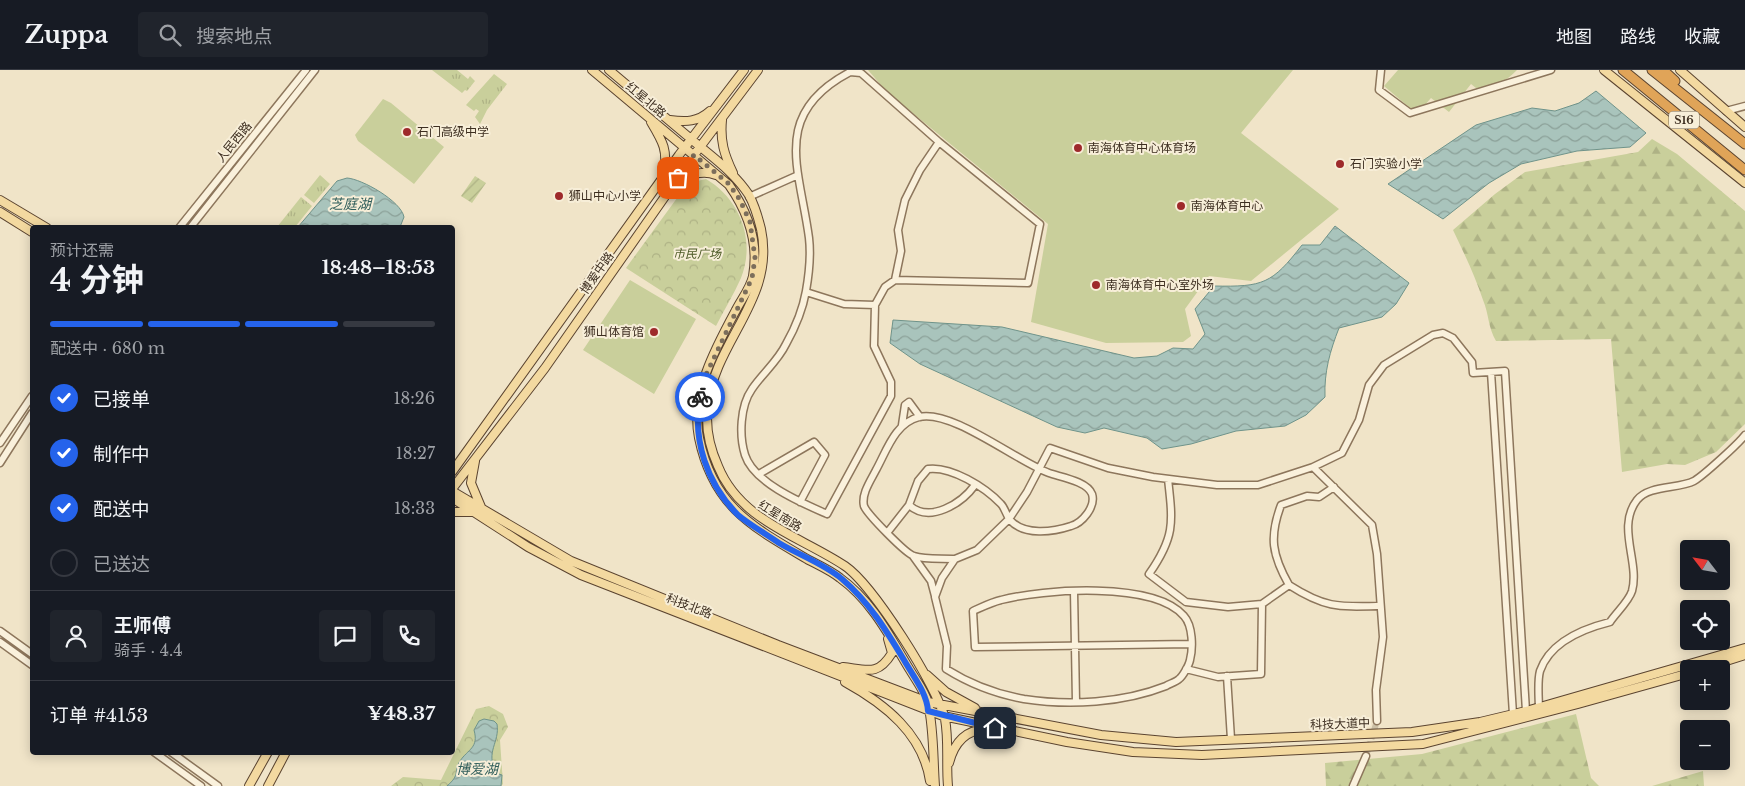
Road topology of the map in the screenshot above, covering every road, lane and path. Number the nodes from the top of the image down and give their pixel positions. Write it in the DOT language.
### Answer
graph roads {
  1 [pos="306,70"];
  2 [pos="315,70"];
  3 [pos="592,70"];
  4 [pos="609,70"];
  5 [pos="744,70"];
  6 [pos="758,70"];
  7 [pos="1381,70"];
  8 [pos="1551,70"];
  9 [pos="1604,70"];
  10 [pos="1623,70"];
  11 [pos="1652,70"];
  12 [pos="1663,70"];
  13 [pos="1680,70"];
  14 [pos="724,98"];
  15 [pos="1745,106"];
  16 [pos="1706,111"];
  17 [pos="1726,111"];
  18 [pos="649,118"];
  19 [pos="668,119"];
  20 [pos="722,119"];
  21 [pos="1745,127"];
  22 [pos="692,140"];
  23 [pos="940,142"];
  24 [pos="1745,144"];
  25 [pos="700,146"];
  26 [pos="686,148"];
  27 [pos="694,155"];
  28 [pos="1745,170"];
  29 [pos="719,176"];
  30 [pos="796,176"];
  31 [pos="664,177"];
  32 [pos="735,177"];
  33 [pos="1745,183"];
  34 [pos="669,190"];
  35 [pos="750,197"];
  36 [pos="0,200"];
  37 [pos="0,212"];
  38 [pos="42,225"];
  39 [pos="181,225"];
  40 [pos="192,225"];
  41 [pos="30,231"];
  42 [pos="895,280"];
  43 [pos="806,292"];
  44 [pos="875,306"];
  45 [pos="1491,372"];
  46 [pos="30,399"];
  47 [pos="30,416"];
  48 [pos="920,417"];
  49 [pos="902,425"];
  50 [pos="1745,435"];
  51 [pos="0,443"];
  52 [pos="466,454"];
  53 [pos="475,459"];
  54 [pos="455,460"];
  55 [pos="0,464"];
  56 [pos="1313,467"];
  57 [pos="455,468"];
  58 [pos="1039,470"];
  59 [pos="759,474"];
  60 [pos="1168,479"];
  61 [pos="975,485"];
  62 [pos="455,486"];
  63 [pos="1334,487"];
  64 [pos="455,492"];
  65 [pos="455,499"];
  66 [pos="800,502"];
  67 [pos="909,505"];
  68 [pos="478,510"];
  69 [pos="455,512"];
  70 [pos="1009,519"];
  71 [pos="887,533"];
  72 [pos="913,556"];
  73 [pos="955,559"];
  74 [pos="1289,585"];
  75 [pos="1074,591"];
  76 [pos="935,597"];
  77 [pos="1186,602"];
  78 [pos="1262,604"];
  79 [pos="1380,606"];
  80 [pos="1186,617"];
  81 [pos="884,628"];
  82 [pos="0,631"];
  83 [pos="0,642"];
  84 [pos="1191,644"];
  85 [pos="1075,646"];
  86 [pos="1745,648"];
  87 [pos="30,653"];
  88 [pos="1745,655"];
  89 [pos="1729,660"];
  90 [pos="30,664"];
  91 [pos="830,665"];
  92 [pos="822,669"];
  93 [pos="1186,669"];
  94 [pos="921,670"];
  95 [pos="1680,675"];
  96 [pos="1227,676"];
  97 [pos="928,702"];
  98 [pos="1076,702"];
  99 [pos="938,704"];
  100 [pos="928,711"];
  101 [pos="1526,711"];
  102 [pos="1539,711"];
  103 [pos="1513,714"];
  104 [pos="943,716"];
  105 [pos="998,716"];
  106 [pos="1520,719"];
  107 [pos="1377,721"];
  108 [pos="995,728"];
  109 [pos="1231,739"];
  110 [pos="158,755"];
  111 [pos="175,755"];
  112 [pos="266,755"];
  113 [pos="284,755"];
  114 [pos="1366,756"];
  115 [pos="946,772"];
  116 [pos="201,786"];
  117 [pos="218,786"];
  118 [pos="249,786"];
  119 [pos="268,786"];
  120 [pos="931,786"];
  121 [pos="936,786"];
  122 [pos="948,786"];
  123 [pos="1353,786"];
  1 -- 39 [label="street, 人民西路"];
  2 -- 40 [label="street"];
  3 -- 18 [label="main road, 红星北路"];
  4 -- 19 [label="main road, 红星北路"];
  5 -- 14 [label="main road, 博爱中路"];
  6 -- 20 [label="main road, 博爱中路"];
  7 -- 8 [label="street"];
  9 -- 33 [label="main road"];
  10 -- 28 [label="highway, S16"];
  11 -- 16 [label="highway, S16"];
  12 -- 16 [label="highway"];
  13 -- 17 [label="main road"];
  14 -- 19 [label="main road"];
  14 -- 22 [label="main road, 博爱中路"];
  15 -- 17 [label="street"];
  16 -- 24 [label="highway, S16"];
  17 -- 21 [label="main road"];
  18 -- 26 [label="main road, 红星北路"];
  18 -- 31 [label="main road"];
  19 -- 22 [label="main road, 红星南路"];
  20 -- 25 [label="main road, 博爱中路"];
  20 -- 32 [label="main road"];
  22 -- 25 [label="main road, 红星南路"];
  22 -- 26 [label="main road, 博爱中路"];
  23 -- 30 [label="street"];
  23 -- 42 [label="street"];
  23 -- 42 [label="street"];
  25 -- 27 [label="main road, 博爱中路"];
  25 -- 32 [label="main road, 红星南路"];
  26 -- 27 [label="main road, 红星南路"];
  26 -- 31 [label="main road, 博爱中路"];
  27 -- 29 [label="main road, 红星南路"];
  27 -- 34 [label="main road, 博爱中路"];
  29 -- 34 [label="main road"];
  29 -- 81 [label="main road, 红星南路"];
  30 -- 35 [label="street"];
  30 -- 43 [label="street"];
  31 -- 52 [label="main road, 博爱中路"];
  32 -- 35 [label="main road, 红星南路"];
  34 -- 53 [label="main road, 博爱中路"];
  35 -- 94 [label="main road, 红星南路"];
  36 -- 38 [label="main road"];
  37 -- 41 [label="main road"];
  42 -- 44 [label="street"];
  43 -- 44 [label="street"];
  43 -- 59 [label="street"];
  44 -- 66 [label="street"];
  45 -- 56 [label="street"];
  45 -- 101 [label="street"];
  45 -- 103 [label="street"];
  46 -- 51 [label="street"];
  47 -- 55 [label="street"];
  48 -- 49 [label="street"];
  48 -- 49 [label="street"];
  48 -- 58 [label="street"];
  49 -- 71 [label="street"];
  50 -- 102 [label="street"];
  52 -- 54 [label="main road"];
  52 -- 57 [label="main road, 博爱中路"];
  53 -- 62 [label="main road, 博爱中路"];
  53 -- 68 [label="main road"];
  56 -- 60 [label="street"];
  56 -- 63 [label="street"];
  58 -- 60 [label="street"];
  58 -- 70 [label="street"];
  58 -- 70 [label="street"];
  59 -- 66 [label="street"];
  59 -- 66 [label="street"];
  60 -- 77 [label="street"];
  61 -- 67 [label="street"];
  61 -- 67 [label="street"];
  61 -- 70 [label="street"];
  63 -- 74 [label="street"];
  63 -- 79 [label="street"];
  64 -- 68 [label="main road"];
  65 -- 68 [label="main road, 科技北路"];
  67 -- 71 [label="street"];
  68 -- 69 [label="main road"];
  68 -- 91 [label="main road"];
  68 -- 92 [label="main road, 科技北路"];
  70 -- 73 [label="street"];
  71 -- 72 [label="street"];
  72 -- 73 [label="street"];
  72 -- 76 [label="street"];
  73 -- 76 [label="street"];
  74 -- 78 [label="street"];
  74 -- 79 [label="street"];
  75 -- 80 [label="street"];
  75 -- 85 [label="street"];
  75 -- 85 [label="street"];
  76 -- 98 [label="street"];
  77 -- 78 [label="street"];
  77 -- 80 [label="street"];
  78 -- 96 [label="street"];
  79 -- 107 [label="street"];
  80 -- 84 [label="street"];
  81 -- 91 [label="main road"];
  81 -- 97 [label="main road, 红星南路"];
  82 -- 87 [label="street"];
  83 -- 90 [label="street"];
  84 -- 85 [label="street"];
  84 -- 93 [label="street"];
  85 -- 98 [label="street"];
  86 -- 102 [label="main road, 科技大道中"];
  88 -- 89 [label="main road"];
  91 -- 97 [label="main road, 科技大道中"];
  92 -- 100 [label="main road, 科技北路"];
  92 -- 120 [label="main road"];
  93 -- 96 [label="street"];
  93 -- 98 [label="street"];
  94 -- 99 [label="main road, 红星南路"];
  94 -- 105 [label="main road"];
  95 -- 102 [label="main road, 科技大道中"];
  96 -- 109 [label="street"];
  97 -- 99 [label="main road, 科技大道中"];
  97 -- 100 [label="main road"];
  99 -- 104 [label="main road, 红星南路"];
  99 -- 105 [label="main road, 科技大道中"];
  100 -- 104 [label="main road, 科技大道中"];
  100 -- 121 [label="main road"];
  101 -- 102 [label="main road, 科技大道中"];
  101 -- 103 [label="main road, 科技大道中"];
  101 -- 106 [label="street"];
  102 -- 106 [label="main road, 科技大道中"];
  103 -- 106 [label="street"];
  103 -- 109 [label="main road, 科技大道中"];
  104 -- 108 [label="main road, 科技大道中"];
  104 -- 115 [label="main road, 红星南路"];
  105 -- 109 [label="main road, 科技大道中"];
  106 -- 108 [label="main road, 科技大道中"];
  108 -- 115 [label="main road"];
  110 -- 116 [label="street"];
  111 -- 117 [label="street"];
  112 -- 118 [label="main road"];
  113 -- 119 [label="main road"];
  114 -- 123 [label="street"];
  115 -- 122 [label="main road, 红星南路"];
}
